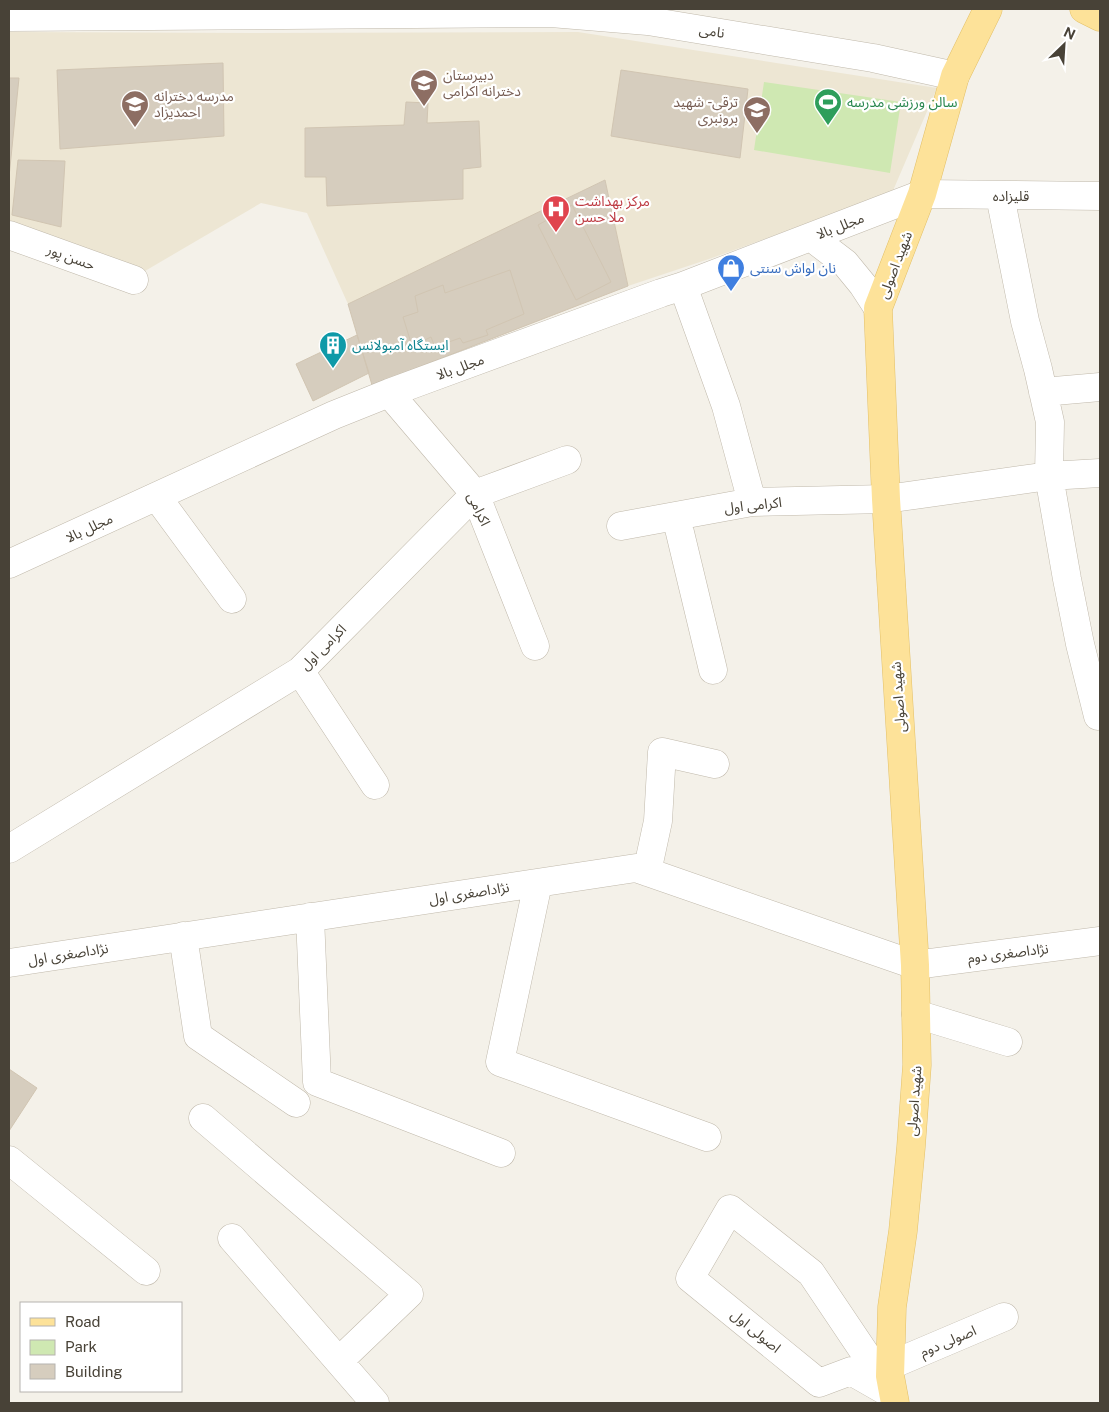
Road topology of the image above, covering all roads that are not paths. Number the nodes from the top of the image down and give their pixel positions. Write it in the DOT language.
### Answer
graph roads {
  1 [pos="988,9"];
  2 [pos="1084,9"];
  3 [pos="360,11"];
  4 [pos="467,11"];
  5 [pos="9,17"];
  6 [pos="1100,17"];
  7 [pos="955,76"];
  8 [pos="922,194"];
  9 [pos="1000,196"];
  10 [pos="1100,196"];
  11 [pos="9,235"];
  12 [pos="811,237"];
  13 [pos="134,280"];
  14 [pos="683,286"];
  15 [pos="878,308"];
  16 [pos="1100,387"];
  17 [pos="1043,392"];
  18 [pos="389,393"];
  19 [pos="567,460"];
  20 [pos="1100,473"];
  21 [pos="1049,476"];
  22 [pos="475,494"];
  23 [pos="157,496"];
  24 [pos="886,499"];
  25 [pos="752,502"];
  26 [pos="676,516"];
  27 [pos="621,526"];
  28 [pos="9,564"];
  29 [pos="232,599"];
  30 [pos="535,646"];
  31 [pos="713,670"];
  32 [pos="300,671"];
  33 [pos="1098,716"];
  34 [pos="716,764"];
  35 [pos="375,785"];
  36 [pos="9,849"];
  37 [pos="647,872"];
  38 [pos="538,883"];
  39 [pos="310,917"];
  40 [pos="183,936"];
  41 [pos="1100,941"];
  42 [pos="9,963"];
  43 [pos="915,965"];
  44 [pos="916,1014"];
  45 [pos="1008,1042"];
  46 [pos="296,1103"];
  47 [pos="203,1118"];
  48 [pos="707,1137"];
  49 [pos="501,1153"];
  50 [pos="9,1160"];
  51 [pos="232,1238"];
  52 [pos="146,1271"];
  53 [pos="1004,1316"];
  54 [pos="339,1362"];
  55 [pos="891,1364"];
  56 [pos="894,1399"];
  57 [pos="375,1403"];
  1 -- 7 [label="main road, شهید اصولی"];
  2 -- 6 [label="main road"];
  3 -- 4 [label="street, نامی"];
  3 -- 5 [label="street, نامی"];
  4 -- 7 [label="street, نامی"];
  7 -- 8 [label="main road, شهید اصولی"];
  8 -- 9 [label="street, قلیزاده"];
  8 -- 12 [label="street, مجلل بالا"];
  8 -- 15 [label="main road, شهید اصولی"];
  9 -- 10 [label="street, قلیزاده"];
  9 -- 17 [label="street"];
  11 -- 13 [label="street, حسن پور"];
  12 -- 14 [label="street, مجلل بالا"];
  12 -- 15 [label="street"];
  14 -- 18 [label="street, مجلل بالا"];
  14 -- 25 [label="street"];
  15 -- 24 [label="main road, شهید اصولی"];
  16 -- 17 [label="street"];
  17 -- 21 [label="street"];
  18 -- 22 [label="street, اکرامی"];
  18 -- 23 [label="street, مجلل بالا"];
  19 -- 22 [label="street, اکرامی اول"];
  20 -- 21 [label="street, اکرامی اول"];
  21 -- 24 [label="street, اکرامی اول"];
  21 -- 33 [label="street"];
  22 -- 30 [label="street, اکرامی"];
  22 -- 32 [label="street, اکرامی اول"];
  23 -- 28 [label="street, مجلل بالا"];
  23 -- 29 [label="street"];
  24 -- 25 [label="street, اکرامی اول"];
  24 -- 43 [label="main road, شهید اصولی"];
  25 -- 26 [label="street, اکرامی اول"];
  26 -- 27 [label="street, اکرامی اول"];
  26 -- 31 [label="street"];
  32 -- 35 [label="street"];
  32 -- 36 [label="street, اکرامی اول"];
  34 -- 37 [label="street"];
  37 -- 38 [label="street, نژاداصغری اول"];
  37 -- 43 [label="street, نژاداصغری اول"];
  38 -- 39 [label="street, نژاداصغری اول"];
  38 -- 48 [label="street"];
  39 -- 40 [label="street, نژاداصغری اول"];
  39 -- 49 [label="street"];
  40 -- 42 [label="street, نژاداصغری اول"];
  40 -- 46 [label="street"];
  41 -- 43 [label="street, نژاداصغری دوم"];
  43 -- 44 [label="main road, شهید اصولی"];
  44 -- 45 [label="street"];
  44 -- 55 [label="main road, شهید اصولی"];
  47 -- 54 [label="street"];
  50 -- 52 [label="street"];
  51 -- 54 [label="street"];
  53 -- 55 [label="street, اصولی دوم"];
  54 -- 57 [label="street"];
  55 -- 56 [label="main road, شهید اصولی"];
  56 -- 56 [label="street, اصولی اول"];
}
